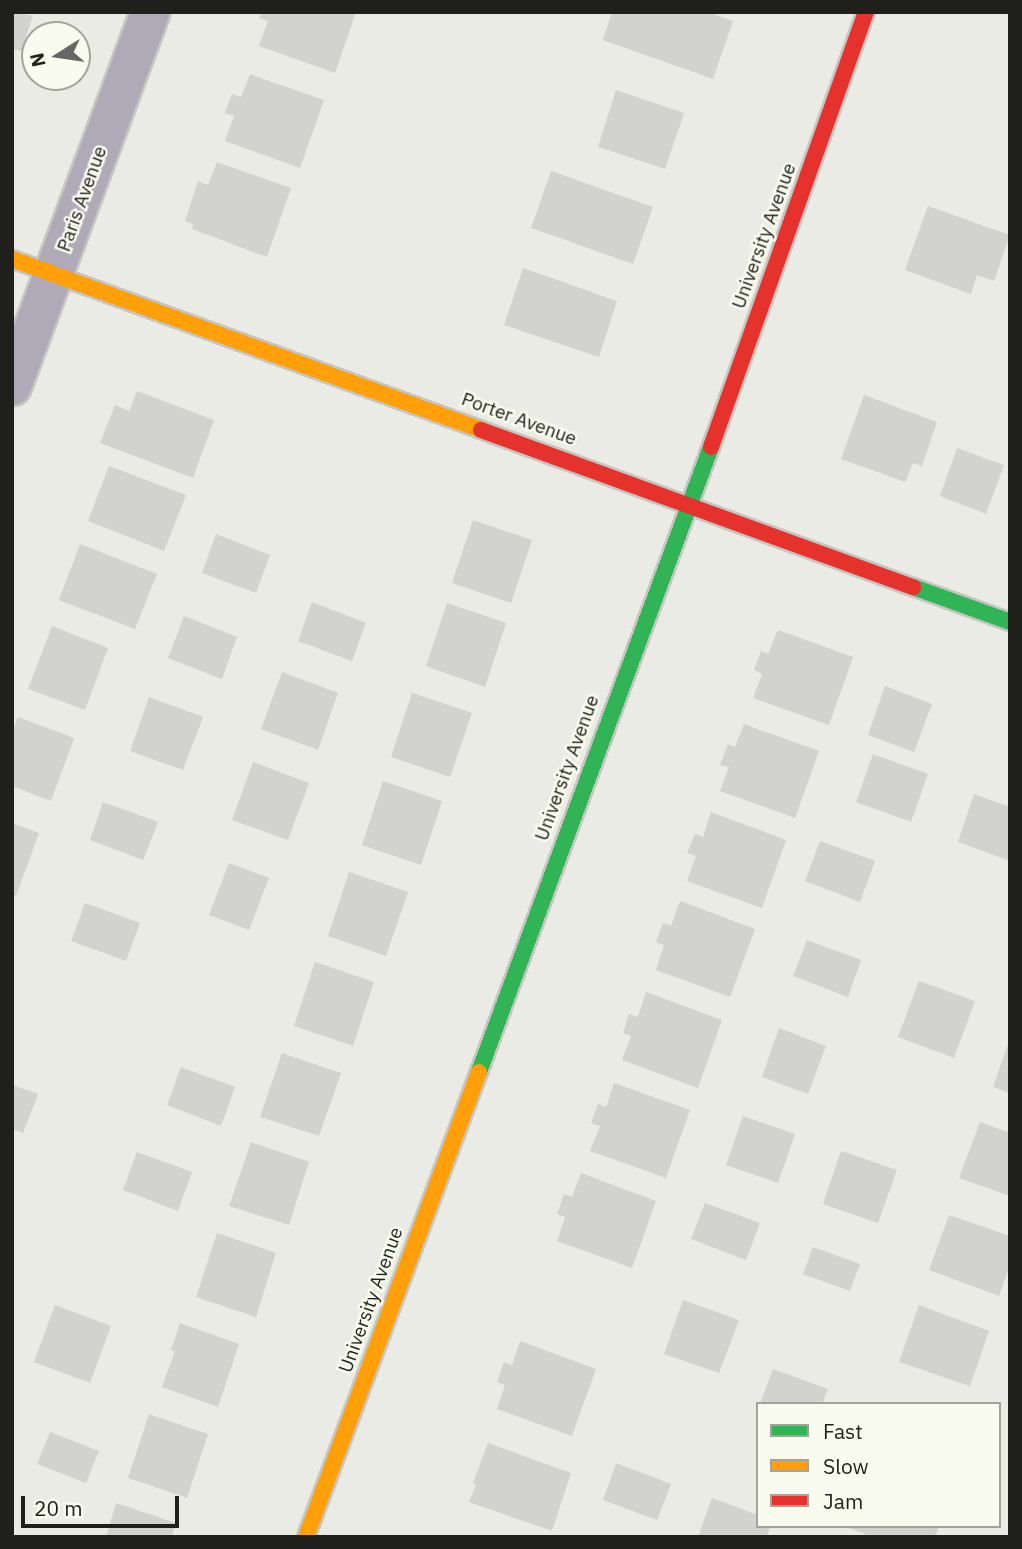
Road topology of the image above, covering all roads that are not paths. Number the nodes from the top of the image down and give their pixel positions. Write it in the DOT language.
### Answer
graph roads {
  1 [pos="150,12"];
  2 [pos="866,12"];
  3 [pos="12,259"];
  4 [pos="54,273"];
  5 [pos="12,386"];
  6 [pos="690,503"];
  7 [pos="1010,622"];
  8 [pos="306,1537"];
  1 -- 4 [label="street, Paris Avenue"];
  2 -- 6 [label="street, University Avenue"];
  3 -- 4 [label="street, Porter Avenue"];
  4 -- 5 [label="street, Paris Avenue"];
  4 -- 6 [label="street, Porter Avenue"];
  6 -- 7 [label="street, Porter Avenue"];
  6 -- 8 [label="street, University Avenue"];
}
